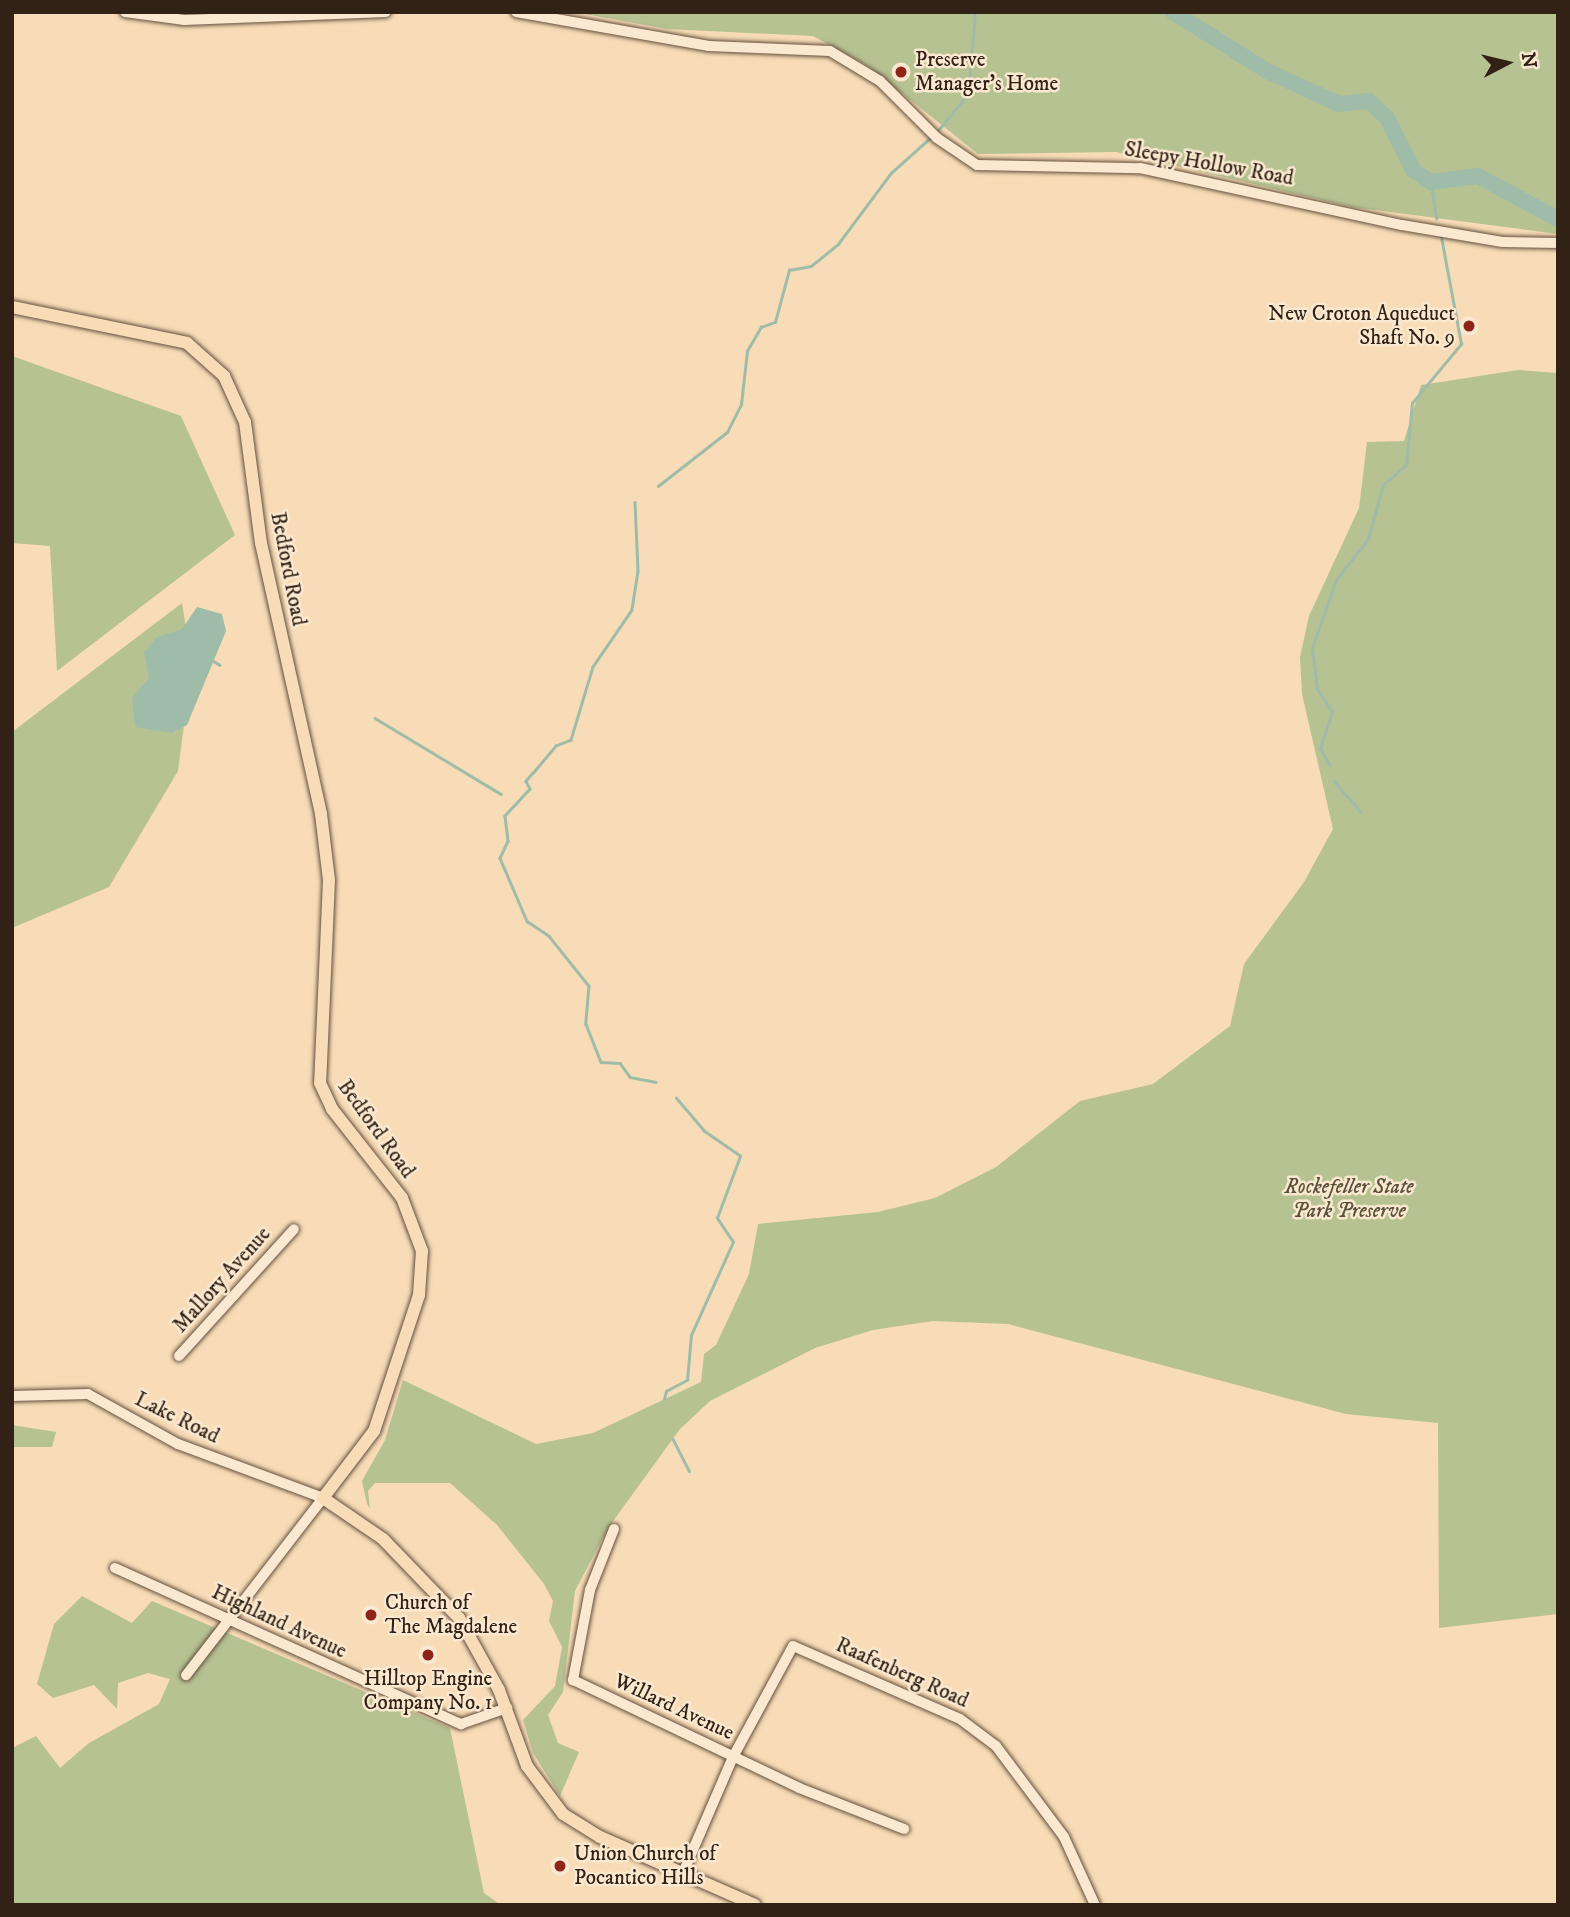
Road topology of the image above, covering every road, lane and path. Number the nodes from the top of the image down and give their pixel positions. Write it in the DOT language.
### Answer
graph roads {
  1 [pos="125,12"];
  2 [pos="386,12"];
  3 [pos="516,12"];
  4 [pos="1558,243"];
  5 [pos="12,307"];
  6 [pos="294,1229"];
  7 [pos="179,1356"];
  8 [pos="12,1396"];
  9 [pos="323,1498"];
  10 [pos="614,1529"];
  11 [pos="115,1568"];
  12 [pos="228,1619"];
  13 [pos="186,1675"];
  14 [pos="507,1708"];
  15 [pos="733,1757"];
  16 [pos="904,1829"];
  17 [pos="683,1873"];
  18 [pos="755,1905"];
  19 [pos="1095,1905"];
  1 -- 2 [label="street"];
  3 -- 4 [label="street, Sleepy Hollow Road"];
  5 -- 9 [label="main road, Bedford Road"];
  6 -- 7 [label="street, Mallory Avenue"];
  8 -- 9 [label="street, Lake Road"];
  9 -- 12 [label="street"];
  9 -- 14 [label="main road"];
  10 -- 15 [label="street, Willard Avenue"];
  11 -- 12 [label="street, Highland Avenue"];
  12 -- 13 [label="street"];
  12 -- 14 [label="street, Highland Avenue"];
  14 -- 17 [label="main road"];
  15 -- 16 [label="street, Willard Avenue"];
  15 -- 17 [label="street"];
  15 -- 19 [label="street, Raafenberg Road"];
  17 -- 18 [label="main road"];
}
